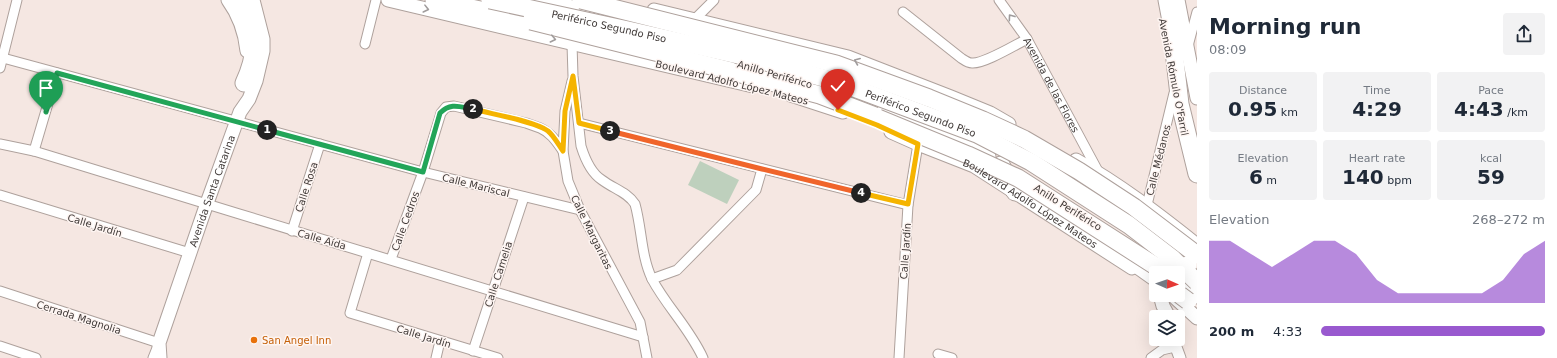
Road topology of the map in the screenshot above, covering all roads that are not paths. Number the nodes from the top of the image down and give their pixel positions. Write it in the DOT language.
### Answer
graph roads {
  1 [pos="18,0"];
  2 [pos="228,0"];
  3 [pos="250,0"];
  4 [pos="376,0"];
  5 [pos="388,0"];
  6 [pos="434,0"];
  7 [pos="480,0"];
  8 [pos="490,0"];
  9 [pos="533,0"];
  10 [pos="580,0"];
  11 [pos="613,0"];
  12 [pos="714,0"];
  13 [pos="999,0"];
  14 [pos="1159,0"];
  15 [pos="1167,0"];
  16 [pos="1178,0"];
  17 [pos="903,12"];
  18 [pos="1197,12"];
  19 [pos="695,20"];
  20 [pos="1171,25"];
  21 [pos="1027,40"];
  22 [pos="365,44"];
  23 [pos="572,44"];
  24 [pos="664,45"];
  25 [pos="1188,47"];
  26 [pos="3,58"];
  27 [pos="643,60"];
  28 [pos="0,68"];
  29 [pos="57,73"];
  30 [pos="573,76"];
  31 [pos="244,83"];
  32 [pos="825,88"];
  33 [pos="1175,91"];
  34 [pos="938,92"];
  35 [pos="1197,98"];
  36 [pos="838,110"];
  37 [pos="239,117"];
  38 [pos="952,122"];
  39 [pos="579,123"];
  40 [pos="1197,132"];
  41 [pos="0,144"];
  42 [pos="320,144"];
  43 [pos="918,144"];
  44 [pos="34,151"];
  45 [pos="563,151"];
  46 [pos="762,169"];
  47 [pos="1006,170"];
  48 [pos="423,172"];
  49 [pos="1098,173"];
  50 [pos="1197,174"];
  51 [pos="1197,177"];
  52 [pos="1015,192"];
  53 [pos="0,196"];
  54 [pos="524,197"];
  55 [pos="207,204"];
  56 [pos="908,204"];
  57 [pos="1147,205"];
  58 [pos="580,210"];
  59 [pos="292,231"];
  60 [pos="1197,245"];
  61 [pos="190,253"];
  62 [pos="368,253"];
  63 [pos="1197,256"];
  64 [pos="391,260"];
  65 [pos="1162,266"];
  66 [pos="1149,273"];
  67 [pos="1197,275"];
  68 [pos="652,279"];
  69 [pos="1149,279"];
  70 [pos="1197,282"];
  71 [pos="0,291"];
  72 [pos="492,291"];
  73 [pos="1186,298"];
  74 [pos="1176,310"];
  75 [pos="1197,318"];
  76 [pos="643,337"];
  77 [pos="440,341"];
  78 [pos="159,343"];
  79 [pos="0,346"];
  80 [pos="1169,346"];
  81 [pos="1175,346"];
  82 [pos="473,351"];
  83 [pos="938,354"];
  84 [pos="36,358"];
  85 [pos="153,358"];
  86 [pos="160,358"];
  87 [pos="436,358"];
  88 [pos="498,358"];
  89 [pos="647,358"];
  90 [pos="703,358"];
  91 [pos="899,358"];
  92 [pos="952,358"];
  93 [pos="1151,358"];
  94 [pos="1180,358"];
  1 -- 26 [label="street"];
  2 -- 31 [label="main road"];
  3 -- 31 [label="highway"];
  3 -- 37 [label="main road, Avenida Santa Catarina"];
  4 -- 22 [label="street"];
  5 -- 23 [label="main road, Boulevard Adolfo López Mateos, one-way"];
  6 -- 47 [label="highway, bridge"];
  7 -- 24 [label="highway, Anillo Periférico"];
  8 -- 70 [label="highway, Periférico Segundo Piso, bridge"];
  9 -- 38 [label="highway, Anillo Periférico"];
  10 -- 63 [label="highway, Periférico Segundo Piso, bridge"];
  11 -- 19 [label="main road"];
  12 -- 19 [label="street"];
  21 -- 13 [label="street, Avenida de las Flores, one-way"];
  14 -- 33 [label="main road, Avenida Rómulo O'Farril"];
  15 -- 20 [label="highway"];
  16 -- 25 [label="main road, Avenida Rómulo O'Farril"];
  17 -- 21 [label="street"];
  18 -- 25 [label="street"];
  34 -- 19 [label="main road, one-way"];
  20 -- 40 [label="highway"];
  20 -- 50 [label="highway"];
  21 -- 49 [label="street, Avenida de las Flores"];
  23 -- 27 [label="main road, Boulevard Adolfo López Mateos"];
  23 -- 30 [label="street"];
  24 -- 27 [label="highway"];
  24 -- 32 [label="highway, Anillo Periférico"];
  25 -- 35 [label="main road, Avenida Rómulo O'Farril"];
  26 -- 28 [label="street"];
  26 -- 29 [label="street, Calle Mariscal"];
  27 -- 36 [label="main road, Boulevard Adolfo López Mateos"];
  29 -- 37 [label="street, Calle Mariscal"];
  29 -- 44 [label="street"];
  30 -- 39 [label="street"];
  30 -- 45 [label="street, Calle Margaritas"];
  31 -- 37 [label="main road"];
  32 -- 36 [label="highway"];
  32 -- 47 [label="highway, Anillo Periférico"];
  33 -- 51 [label="main road, Avenida Rómulo O'Farril"];
  33 -- 57 [label="street, Calle Médanos"];
  34 -- 38 [label="highway"];
  34 -- 49 [label="main road"];
  36 -- 43 [label="main road, Boulevard Adolfo López Mateos"];
  37 -- 42 [label="street, Calle Mariscal"];
  37 -- 55 [label="main road, Avenida Santa Catarina"];
  38 -- 67 [label="highway, Anillo Periférico"];
  39 -- 46 [label="street"];
  39 -- 68 [label="street"];
  41 -- 44 [label="street, Calle Aída"];
  42 -- 48 [label="street, Calle Mariscal"];
  42 -- 59 [label="street, Calle Rosa"];
  43 -- 52 [label="main road, Boulevard Adolfo López Mateos"];
  43 -- 56 [label="street, Calle Jardín"];
  44 -- 55 [label="street, Calle Aída"];
  45 -- 48 [label="street, Calle Cedros"];
  45 -- 58 [label="street, Calle Margaritas"];
  46 -- 56 [label="street"];
  46 -- 68 [label="street"];
  47 -- 52 [label="highway"];
  47 -- 63 [label="highway, bridge"];
  47 -- 65 [label="highway, Anillo Periférico"];
  47 -- 66 [label="highway"];
  48 -- 54 [label="street, Calle Mariscal"];
  48 -- 64 [label="street, Calle Cedros"];
  49 -- 57 [label="main road"];
  52 -- 69 [label="main road, Boulevard Adolfo López Mateos"];
  53 -- 61 [label="street, Calle Jardín"];
  54 -- 58 [label="street, Calle Mariscal"];
  54 -- 72 [label="street, Calle Camelia"];
  55 -- 59 [label="street, Calle Aída"];
  55 -- 61 [label="main road, Avenida Santa Catarina"];
  56 -- 91 [label="street, Calle Jardín"];
  57 -- 60 [label="main road"];
  58 -- 76 [label="street, Calle Margaritas"];
  59 -- 62 [label="street, Calle Aída"];
  61 -- 78 [label="main road, Avenida Santa Catarina"];
  62 -- 64 [label="street, Calle Aída"];
  62 -- 77 [label="street, Calle Jardín"];
  64 -- 72 [label="street, Calle Aída"];
  68 -- 90 [label="street"];
  71 -- 78 [label="street, Cerrada Magnolia"];
  72 -- 76 [label="street, Calle Aída"];
  72 -- 82 [label="street, Calle Camelia"];
  73 -- 74 [label="street"];
  73 -- 75 [label="main road"];
  76 -- 89 [label="street, Calle Margaritas"];
  77 -- 82 [label="street, Calle Jardín"];
  77 -- 87 [label="street"];
  78 -- 85 [label="street, Avenida Santa Catarina"];
  78 -- 86 [label="main road"];
  79 -- 84 [label="street"];
  80 -- 93 [label="street"];
  81 -- 94 [label="street"];
  82 -- 88 [label="street, Calle Jardín"];
  83 -- 92 [label="street"];
}
